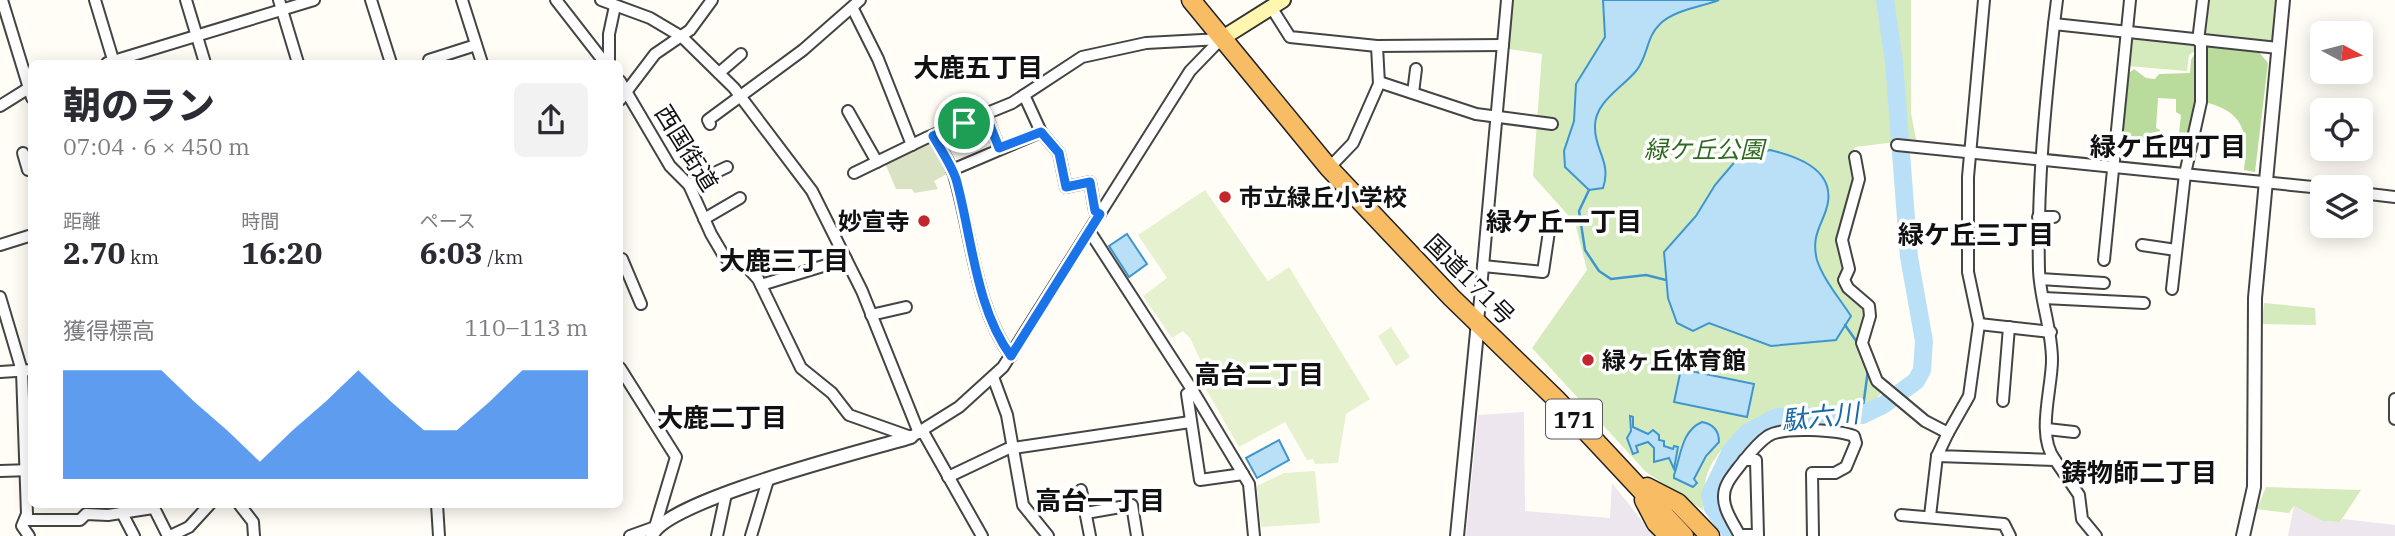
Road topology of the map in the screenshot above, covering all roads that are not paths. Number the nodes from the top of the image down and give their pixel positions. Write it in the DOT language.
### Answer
graph roads {
  1 [pos="2,0"];
  2 [pos="95,0"];
  3 [pos="186,0"];
  4 [pos="314,0"];
  5 [pos="371,0"];
  6 [pos="463,0"];
  7 [pos="556,0"];
  8 [pos="601,0"];
  9 [pos="712,0"];
  10 [pos="1191,0"];
  11 [pos="1507,0"];
  12 [pos="1984,0"];
  13 [pos="2057,0"];
  14 [pos="2130,0"];
  15 [pos="2203,0"];
  16 [pos="2283,0"];
  17 [pos="857,4"];
  18 [pos="1277,4"];
  19 [pos="280,5"];
  20 [pos="615,6"];
  21 [pos="2054,24"];
  22 [pos="2126,33"];
  23 [pos="197,36"];
  24 [pos="682,37"];
  25 [pos="1222,39"];
  26 [pos="2199,41"];
  27 [pos="476,45"];
  28 [pos="1503,45"];
  29 [pos="1377,46"];
  30 [pos="2278,48"];
  31 [pos="741,54"];
  32 [pos="110,60"];
  33 [pos="118,60"];
  34 [pos="204,60"];
  35 [pos="297,60"];
  36 [pos="390,60"];
  37 [pos="429,60"];
  38 [pos="481,60"];
  39 [pos="601,60"];
  40 [pos="603,60"];
  41 [pos="1416,69"];
  42 [pos="719,73"];
  43 [pos="1379,82"];
  44 [pos="28,84"];
  45 [pos="623,85"];
  46 [pos="28,92"];
  47 [pos="1413,93"];
  48 [pos="1024,95"];
  49 [pos="742,98"];
  50 [pos="0,106"];
  51 [pos="848,111"];
  52 [pos="986,115"];
  53 [pos="1496,116"];
  54 [pos="708,120"];
  55 [pos="1552,124"];
  56 [pos="1041,132"];
  57 [pos="933,136"];
  58 [pos="912,145"];
  59 [pos="1897,145"];
  60 [pos="999,148"];
  61 [pos="1969,152"];
  62 [pos="23,153"];
  63 [pos="1855,157"];
  64 [pos="2040,158"];
  65 [pos="877,162"];
  66 [pos="2113,166"];
  67 [pos="727,167"];
  68 [pos="1329,168"];
  69 [pos="28,170"];
  70 [pos="952,170"];
  71 [pos="854,173"];
  72 [pos="2185,174"];
  73 [pos="2264,181"];
  74 [pos="689,185"];
  75 [pos="2310,187"];
  76 [pos="2373,194"];
  77 [pos="2395,197"];
  78 [pos="740,198"];
  79 [pos="1100,214"];
  80 [pos="2038,217"];
  81 [pos="2054,217"];
  82 [pos="1551,218"];
  83 [pos="704,219"];
  84 [pos="1090,232"];
  85 [pos="28,236"];
  86 [pos="0,244"];
  87 [pos="2142,245"];
  88 [pos="2176,250"];
  89 [pos="846,259"];
  90 [pos="2104,260"];
  91 [pos="623,261"];
  92 [pos="1483,266"];
  93 [pos="2040,279"];
  94 [pos="2104,283"];
  95 [pos="761,285"];
  96 [pos="2172,289"];
  97 [pos="0,297"];
  98 [pos="2044,298"];
  99 [pos="2144,303"];
  100 [pos="641,304"];
  101 [pos="906,307"];
  102 [pos="871,315"];
  103 [pos="1478,322"];
  104 [pos="1979,324"];
  105 [pos="2009,327"];
  106 [pos="2051,332"];
  107 [pos="1011,356"];
  108 [pos="27,371"];
  109 [pos="0,372"];
  110 [pos="623,373"];
  111 [pos="993,377"];
  112 [pos="1194,391"];
  113 [pos="2395,399"];
  114 [pos="2003,401"];
  115 [pos="2395,419"];
  116 [pos="28,420"];
  117 [pos="1190,422"];
  118 [pos="2047,429"];
  119 [pos="2074,432"];
  120 [pos="1948,433"];
  121 [pos="917,434"];
  122 [pos="1014,448"];
  123 [pos="1937,456"];
  124 [pos="1744,460"];
  125 [pos="2055,460"];
  126 [pos="28,470"];
  127 [pos="0,471"];
  128 [pos="1243,474"];
  129 [pos="948,477"];
  130 [pos="1632,478"];
  131 [pos="768,480"];
  132 [pos="28,487"];
  133 [pos="1081,490"];
  134 [pos="726,494"];
  135 [pos="144,508"];
  136 [pos="154,508"];
  137 [pos="207,508"];
  138 [pos="242,508"];
  139 [pos="437,508"];
  140 [pos="122,513"];
  141 [pos="1086,513"];
  142 [pos="1900,515"];
  143 [pos="1930,516"];
  144 [pos="26,520"];
  145 [pos="189,527"];
  146 [pos="1670,528"];
  147 [pos="653,532"];
  148 [pos="1703,535"];
  149 [pos="29,536"];
  150 [pos="134,536"];
  151 [pos="169,536"];
  152 [pos="199,536"];
  153 [pos="254,536"];
  154 [pos="439,536"];
  155 [pos="630,536"];
  156 [pos="717,536"];
  157 [pos="751,536"];
  158 [pos="982,536"];
  159 [pos="1048,536"];
  160 [pos="1090,536"];
  161 [pos="1137,536"];
  162 [pos="1254,536"];
  163 [pos="1457,536"];
  164 [pos="1684,536"];
  165 [pos="1740,536"];
  166 [pos="1813,536"];
  167 [pos="2010,536"];
  168 [pos="2096,536"];
  169 [pos="2242,536"];
  1 -- 44 [label="street"];
  2 -- 32 [label="street"];
  3 -- 23 [label="street"];
  4 -- 19 [label="street"];
  5 -- 36 [label="street"];
  6 -- 27 [label="street"];
  7 -- 39 [label="street"];
  8 -- 20 [label="street"];
  9 -- 24 [label="street"];
  10 -- 25 [label="highway, 国道171号 / 171"];
  11 -- 28 [label="street"];
  12 -- 61 [label="street"];
  13 -- 21 [label="street"];
  14 -- 22 [label="street"];
  15 -- 26 [label="street"];
  16 -- 30 [label="street"];
  17 -- 49 [label="street"];
  17 -- 58 [label="street"];
  18 -- 25 [label="main road"];
  18 -- 29 [label="street"];
  19 -- 23 [label="street"];
  19 -- 35 [label="street"];
  20 -- 24 [label="street"];
  20 -- 40 [label="street"];
  21 -- 22 [label="street"];
  21 -- 64 [label="street"];
  22 -- 26 [label="street"];
  22 -- 66 [label="street"];
  23 -- 33 [label="street"];
  23 -- 34 [label="street"];
  24 -- 42 [label="street"];
  24 -- 45 [label="street"];
  25 -- 48 [label="street"];
  25 -- 68 [label="highway, 国道171号 / 171"];
  25 -- 79 [label="street"];
  26 -- 30 [label="street"];
  26 -- 72 [label="street"];
  27 -- 37 [label="street"];
  27 -- 38 [label="street"];
  28 -- 29 [label="street"];
  28 -- 53 [label="street"];
  29 -- 43 [label="street"];
  30 -- 73 [label="street"];
  31 -- 42 [label="street"];
  41 -- 47 [label="street"];
  42 -- 49 [label="street"];
  43 -- 47 [label="street"];
  43 -- 68 [label="street"];
  45 -- 74 [label="street, 西国街道"];
  46 -- 50 [label="street"];
  47 -- 53 [label="street"];
  48 -- 52 [label="street"];
  48 -- 56 [label="street"];
  49 -- 54 [label="street"];
  49 -- 89 [label="street"];
  51 -- 65 [label="street"];
  52 -- 57 [label="street"];
  52 -- 60 [label="street"];
  53 -- 55 [label="street"];
  53 -- 92 [label="street"];
  56 -- 60 [label="street"];
  56 -- 79 [label="street"];
  57 -- 58 [label="street"];
  57 -- 70 [label="street"];
  58 -- 65 [label="street"];
  59 -- 61 [label="street"];
  60 -- 70 [label="street"];
  61 -- 64 [label="street"];
  61 -- 104 [label="street"];
  62 -- 69 [label="street"];
  63 -- 120 [label="street"];
  64 -- 66 [label="street"];
  64 -- 80 [label="street"];
  65 -- 71 [label="street"];
  66 -- 72 [label="street"];
  66 -- 90 [label="street"];
  67 -- 74 [label="street"];
  68 -- 103 [label="highway, 国道171号 / 171"];
  70 -- 107 [label="street"];
  72 -- 73 [label="street"];
  72 -- 88 [label="street"];
  73 -- 75 [label="street"];
  73 -- 169 [label="street"];
  74 -- 83 [label="street, 西国街道"];
  76 -- 77 [label="street"];
  78 -- 83 [label="street"];
  79 -- 84 [label="street"];
  80 -- 81 [label="street"];
  80 -- 93 [label="street"];
  82 -- 92 [label="street"];
  83 -- 95 [label="street, 西国街道"];
  84 -- 107 [label="street"];
  84 -- 112 [label="street"];
  85 -- 86 [label="street"];
  87 -- 88 [label="street"];
  88 -- 96 [label="street"];
  89 -- 95 [label="street"];
  89 -- 102 [label="street"];
  91 -- 100 [label="street"];
  92 -- 103 [label="street"];
  93 -- 94 [label="street"];
  93 -- 98 [label="street"];
  95 -- 121 [label="street, 西国街道"];
  97 -- 108 [label="street"];
  98 -- 99 [label="street"];
  98 -- 106 [label="street"];
  101 -- 102 [label="street"];
  102 -- 121 [label="street"];
  103 -- 130 [label="highway, 国道171号 / 171"];
  103 -- 163 [label="street"];
  104 -- 105 [label="street"];
  104 -- 120 [label="street"];
  105 -- 106 [label="street"];
  105 -- 114 [label="street"];
  106 -- 118 [label="street"];
  107 -- 111 [label="street"];
  108 -- 109 [label="street"];
  108 -- 116 [label="street"];
  110 -- 147 [label="street"];
  111 -- 121 [label="street"];
  111 -- 122 [label="street"];
  112 -- 117 [label="street"];
  112 -- 128 [label="street"];
  113 -- 115 [label="street"];
  117 -- 122 [label="street"];
  117 -- 128 [label="street"];
  118 -- 119 [label="street"];
  118 -- 125 [label="street"];
  120 -- 123 [label="street"];
  121 -- 129 [label="street"];
  121 -- 131 [label="street"];
  122 -- 129 [label="street"];
  122 -- 159 [label="street"];
  123 -- 125 [label="street"];
  123 -- 143 [label="street"];
  124 -- 165 [label="street"];
  124 -- 165 [label="street"];
  124 -- 166 [label="street"];
  125 -- 168 [label="street"];
  126 -- 127 [label="street"];
  128 -- 162 [label="street"];
  129 -- 158 [label="street"];
  130 -- 146 [label="highway, 国道171号 / 171"];
  130 -- 148 [label="highway, 171"];
  131 -- 134 [label="street"];
  131 -- 157 [label="street"];
  132 -- 144 [label="street"];
  133 -- 141 [label="street"];
  134 -- 147 [label="street"];
  134 -- 156 [label="street"];
  135 -- 140 [label="street"];
  136 -- 151 [label="street"];
  137 -- 145 [label="street"];
  138 -- 153 [label="street"];
  139 -- 154 [label="street"];
  140 -- 144 [label="street"];
  140 -- 150 [label="street"];
  141 -- 160 [label="street"];
  141 -- 161 [label="street"];
  142 -- 143 [label="street"];
  143 -- 167 [label="street"];
  144 -- 149 [label="street"];
  145 -- 151 [label="street"];
  145 -- 152 [label="street"];
  146 -- 148 [label="highway, 国道171号 / 171"];
  146 -- 164 [label="highway, 国道171号 / 171"];
  147 -- 155 [label="street"];
}
